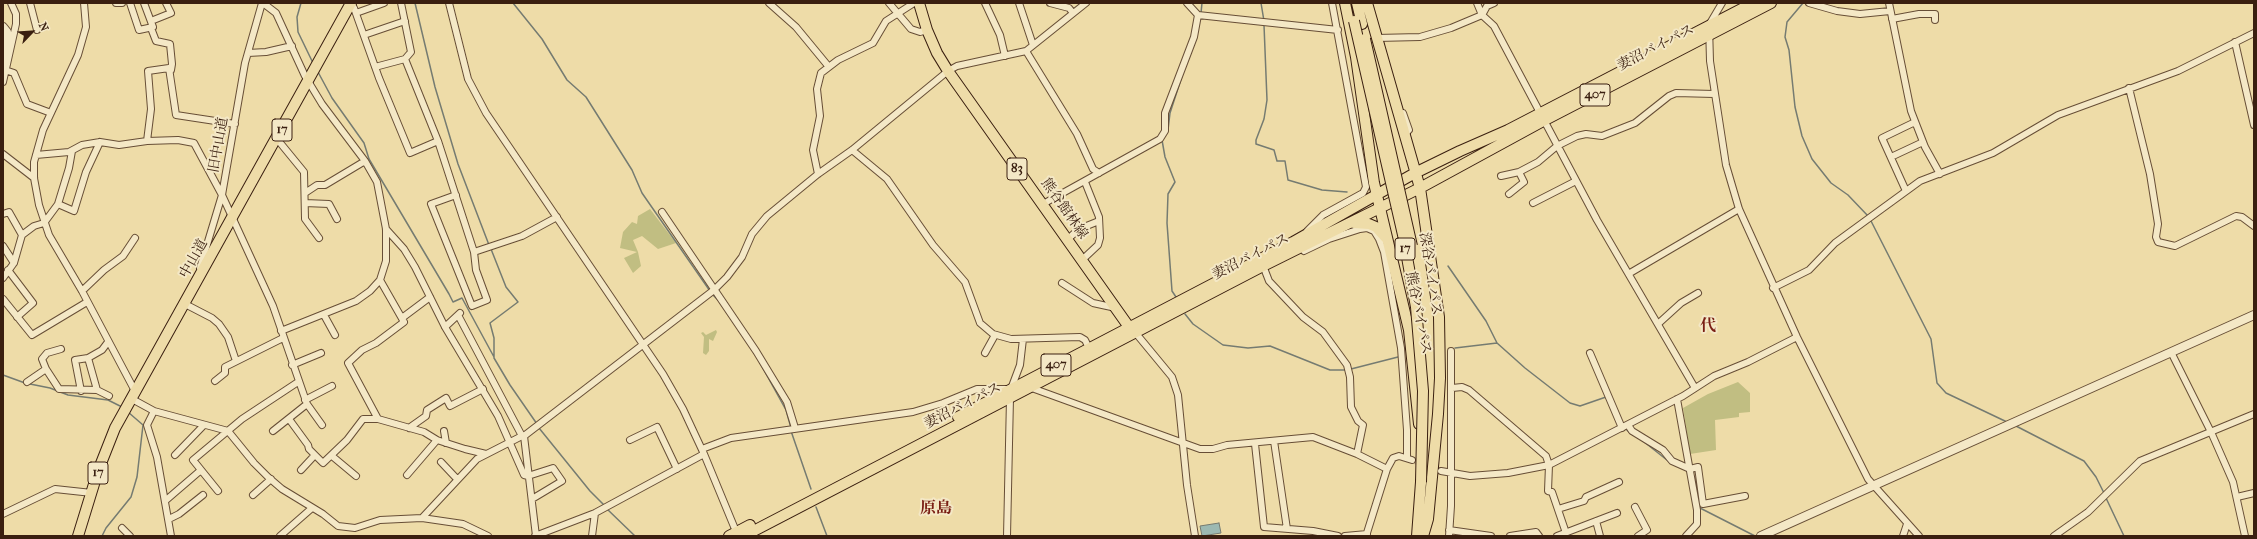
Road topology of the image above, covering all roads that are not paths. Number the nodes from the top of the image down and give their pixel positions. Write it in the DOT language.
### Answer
graph roads {
  1 [pos="11,3"];
  2 [pos="30,3"];
  3 [pos="84,3"];
  4 [pos="116,3"];
  5 [pos="122,3"];
  6 [pos="130,3"];
  7 [pos="144,3"];
  8 [pos="166,3"];
  9 [pos="263,3"];
  10 [pos="351,3"];
  11 [pos="384,3"];
  12 [pos="401,3"];
  13 [pos="449,3"];
  14 [pos="769,3"];
  15 [pos="889,3"];
  16 [pos="914,3"];
  17 [pos="919,3"];
  18 [pos="985,3"];
  19 [pos="1019,3"];
  20 [pos="1054,3"];
  21 [pos="1086,3"];
  22 [pos="1187,3"];
  23 [pos="1332,3"];
  24 [pos="1345,3"];
  25 [pos="1349,3"];
  26 [pos="1357,3"];
  27 [pos="1368,3"];
  28 [pos="1477,3"];
  29 [pos="1494,3"];
  30 [pos="1722,3"];
  31 [pos="1753,3"];
  32 [pos="1771,3"];
  33 [pos="1809,3"];
  34 [pos="1889,3"];
  35 [pos="1890,11"];
  36 [pos="356,13"];
  37 [pos="897,13"];
  38 [pos="1073,13"];
  39 [pos="1200,15"];
  40 [pos="1482,15"];
  41 [pos="1892,19"];
  42 [pos="1935,20"];
  43 [pos="405,21"];
  44 [pos="1358,22"];
  45 [pos="151,24"];
  46 [pos="1710,25"];
  47 [pos="3,27"];
  48 [pos="37,30"];
  49 [pos="927,30"];
  50 [pos="1338,30"];
  51 [pos="2254,33"];
  52 [pos="364,36"];
  53 [pos="1708,37"];
  54 [pos="1376,38"];
  55 [pos="2235,42"];
  56 [pos="1033,45"];
  57 [pos="292,46"];
  58 [pos="1026,51"];
  59 [pos="248,53"];
  60 [pos="1005,56"];
  61 [pos="405,59"];
  62 [pos="3,60"];
  63 [pos="375,67"];
  64 [pos="829,67"];
  65 [pos="6,70"];
  66 [pos="171,70"];
  67 [pos="948,71"];
  68 [pos="313,72"];
  69 [pos="3,82"];
  70 [pos="2129,88"];
  71 [pos="1714,94"];
  72 [pos="51,113"];
  73 [pos="1541,118"];
  74 [pos="1916,122"];
  75 [pos="235,124"];
  76 [pos="2254,125"];
  77 [pos="277,140"];
  78 [pos="147,141"];
  79 [pos="438,141"];
  80 [pos="100,142"];
  81 [pos="1923,142"];
  82 [pos="1557,146"];
  83 [pos="852,150"];
  84 [pos="72,151"];
  85 [pos="3,154"];
  86 [pos="36,155"];
  87 [pos="1891,157"];
  88 [pos="365,161"];
  89 [pos="1519,172"];
  90 [pos="1099,173"];
  91 [pos="1416,173"];
  92 [pos="818,174"];
  93 [pos="1940,174"];
  94 [pos="1502,176"];
  95 [pos="34,178"];
  96 [pos="1576,181"];
  97 [pos="1085,182"];
  98 [pos="1420,188"];
  99 [pos="1906,191"];
  100 [pos="304,193"];
  101 [pos="222,194"];
  102 [pos="1509,194"];
  103 [pos="456,195"];
  104 [pos="1377,195"];
  105 [pos="1533,203"];
  106 [pos="58,204"];
  107 [pos="305,204"];
  108 [pos="1043,204"];
  109 [pos="1380,208"];
  110 [pos="1739,209"];
  111 [pos="662,212"];
  112 [pos="3,214"];
  113 [pos="557,217"];
  114 [pos="233,218"];
  115 [pos="337,219"];
  116 [pos="1099,221"];
  117 [pos="44,223"];
  118 [pos="1351,223"];
  119 [pos="2254,226"];
  120 [pos="386,229"];
  121 [pos="22,235"];
  122 [pos="1302,237"];
  123 [pos="135,238"];
  124 [pos="319,238"];
  125 [pos="1068,239"];
  126 [pos="1389,242"];
  127 [pos="3,246"];
  128 [pos="474,252"];
  129 [pos="1292,252"];
  130 [pos="1082,260"];
  131 [pos="14,262"];
  132 [pos="1262,263"];
  133 [pos="8,270"];
  134 [pos="1630,273"];
  135 [pos="3,278"];
  136 [pos="380,280"];
  137 [pos="1062,283"];
  138 [pos="1773,288"];
  139 [pos="714,289"];
  140 [pos="193,290"];
  141 [pos="82,291"];
  142 [pos="1698,293"];
  143 [pos="430,297"];
  144 [pos="3,299"];
  145 [pos="87,302"];
  146 [pos="185,304"];
  147 [pos="1116,308"];
  148 [pos="324,315"];
  149 [pos="2254,315"];
  150 [pos="17,317"];
  151 [pos="402,318"];
  152 [pos="1659,323"];
  153 [pos="445,327"];
  154 [pos="1133,330"];
  155 [pos="281,331"];
  156 [pos="335,335"];
  157 [pos="995,335"];
  158 [pos="1797,337"];
  159 [pos="283,338"];
  160 [pos="1023,339"];
  161 [pos="108,342"];
  162 [pos="644,344"];
  163 [pos="1089,348"];
  164 [pos="61,350"];
  165 [pos="1451,351"];
  166 [pos="2172,352"];
  167 [pos="321,353"];
  168 [pos="985,353"];
  169 [pos="1590,353"];
  170 [pos="88,358"];
  171 [pos="236,361"];
  172 [pos="292,364"];
  173 [pos="46,369"];
  174 [pos="214,381"];
  175 [pos="27,382"];
  176 [pos="298,382"];
  177 [pos="332,386"];
  178 [pos="1030,387"];
  179 [pos="1452,388"];
  180 [pos="1695,388"];
  181 [pos="483,389"];
  182 [pos="97,390"];
  183 [pos="81,391"];
  184 [pos="1013,394"];
  185 [pos="108,396"];
  186 [pos="1677,399"];
  187 [pos="306,402"];
  188 [pos="130,403"];
  189 [pos="154,411"];
  190 [pos="2254,414"];
  191 [pos="378,418"];
  192 [pos="289,419"];
  193 [pos="204,425"];
  194 [pos="322,425"];
  195 [pos="1624,427"];
  196 [pos="409,428"];
  197 [pos="792,428"];
  198 [pos="228,431"];
  199 [pos="273,431"];
  200 [pos="444,431"];
  201 [pos="2212,432"];
  202 [pos="523,436"];
  203 [pos="437,440"];
  204 [pos="630,440"];
  205 [pos="1274,441"];
  206 [pos="446,443"];
  207 [pos="508,443"];
  208 [pos="1183,444"];
  209 [pos="1255,444"];
  210 [pos="703,452"];
  211 [pos="486,454"];
  212 [pos="1357,454"];
  213 [pos="176,455"];
  214 [pos="314,456"];
  215 [pos="332,456"];
  216 [pos="441,462"];
  217 [pos="1549,466"];
  218 [pos="1690,468"];
  219 [pos="676,469"];
  220 [pos="1386,469"];
  221 [pos="201,470"];
  222 [pos="300,470"];
  223 [pos="1441,471"];
  224 [pos="1450,474"];
  225 [pos="407,475"];
  226 [pos="356,476"];
  227 [pos="528,476"];
  228 [pos="271,479"];
  229 [pos="457,479"];
  230 [pos="1424,482"];
  231 [pos="1619,482"];
  232 [pos="1875,485"];
  233 [pos="218,491"];
  234 [pos="92,492"];
  235 [pos="2254,493"];
  236 [pos="203,495"];
  237 [pos="253,495"];
  238 [pos="1745,496"];
  239 [pos="2237,497"];
  240 [pos="532,499"];
  241 [pos="165,501"];
  242 [pos="1634,507"];
  243 [pos="312,508"];
  244 [pos="1558,509"];
  245 [pos="595,513"];
  246 [pos="1617,513"];
  247 [pos="3,514"];
  248 [pos="422,518"];
  249 [pos="169,519"];
  250 [pos="1596,521"];
  251 [pos="1908,524"];
  252 [pos="122,528"];
  253 [pos="1287,528"];
  254 [pos="1449,533"];
  255 [pos="1566,533"];
  256 [pos="80,535"];
  257 [pos="735,535"];
  258 [pos="1367,535"];
  259 [pos="130,536"];
  260 [pos="171,536"];
  261 [pos="280,536"];
  262 [pos="488,536"];
  263 [pos="536,536"];
  264 [pos="592,536"];
  265 [pos="1007,536"];
  266 [pos="1195,536"];
  267 [pos="1338,536"];
  268 [pos="1345,536"];
  269 [pos="1417,536"];
  270 [pos="1423,536"];
  271 [pos="1491,536"];
  272 [pos="1510,536"];
  273 [pos="1539,536"];
  274 [pos="1557,536"];
  275 [pos="1600,536"];
  276 [pos="1638,536"];
  277 [pos="1686,536"];
  278 [pos="1761,536"];
  279 [pos="1903,536"];
  280 [pos="1919,536"];
  281 [pos="2054,536"];
  282 [pos="2245,536"];
  1 -- 65 [label="street"];
  2 -- 48 [label="street"];
  3 -- 72 [label="street"];
  4 -- 5 [label="street"];
  6 -- 45 [label="street"];
  7 -- 45 [label="street"];
  8 -- 45 [label="street"];
  9 -- 57 [label="street"];
  9 -- 59 [label="street, 旧中山道"];
  10 -- 36 [label="street"];
  10 -- 68 [label="main road, 中山道 / 17"];
  11 -- 36 [label="street"];
  12 -- 43 [label="street"];
  13 -- 113 [label="street"];
  14 -- 64 [label="street"];
  15 -- 37 [label="street"];
  16 -- 37 [label="street"];
  17 -- 49 [label="main road, 熊谷館林線 / 83"];
  18 -- 60 [label="street"];
  19 -- 56 [label="street"];
  20 -- 38 [label="street"];
  21 -- 38 [label="street"];
  22 -- 39 [label="street"];
  23 -- 50 [label="street"];
  24 -- 104 [label="main road, 熊谷バイパス / 17"];
  25 -- 44 [label="main road, 深谷バイパス / 17"];
  26 -- 44 [label="main road, 深谷バイパス / 17"];
  27 -- 54 [label="main road, 17"];
  28 -- 40 [label="street"];
  29 -- 40 [label="street"];
  30 -- 46 [label="street"];
  31 -- 46 [label="main road, 妻沼バイパス / 407"];
  32 -- 53 [label="main road, 妻沼バイパス / 407"];
  33 -- 35 [label="street"];
  34 -- 35 [label="street"];
  35 -- 41 [label="street"];
  36 -- 52 [label="street"];
  37 -- 49 [label="street"];
  37 -- 64 [label="street"];
  38 -- 56 [label="street"];
  39 -- 50 [label="street"];
  39 -- 90 [label="street"];
  40 -- 54 [label="street"];
  40 -- 73 [label="street"];
  41 -- 42 [label="street"];
  41 -- 74 [label="street"];
  43 -- 52 [label="street"];
  43 -- 61 [label="street"];
  44 -- 230 [label="main road, 深谷バイパス / 17, bridge"];
  45 -- 66 [label="street"];
  46 -- 53 [label="street"];
  46 -- 73 [label="main road, 妻沼バイパス / 407"];
  47 -- 62 [label="street"];
  49 -- 67 [label="main road, 熊谷館林線 / 83"];
  50 -- 122 [label="street"];
  51 -- 55 [label="street"];
  52 -- 63 [label="street"];
  53 -- 71 [label="street"];
  53 -- 73 [label="main road, 妻沼バイパス / 407"];
  54 -- 91 [label="main road, 17"];
  55 -- 70 [label="street"];
  55 -- 76 [label="street"];
  56 -- 58 [label="street"];
  57 -- 59 [label="street"];
  57 -- 68 [label="street"];
  58 -- 60 [label="street"];
  58 -- 90 [label="street"];
  59 -- 75 [label="street, 旧中山道"];
  60 -- 67 [label="street"];
  61 -- 63 [label="street"];
  61 -- 79 [label="street"];
  63 -- 79 [label="street"];
  64 -- 92 [label="street"];
  65 -- 69 [label="street"];
  65 -- 72 [label="street"];
  66 -- 75 [label="street"];
  66 -- 78 [label="street"];
  67 -- 83 [label="street"];
  67 -- 108 [label="main road, 熊谷館林線 / 83"];
  68 -- 77 [label="main road, 中山道 / 17"];
  68 -- 88 [label="street"];
  70 -- 93 [label="street"];
  70 -- 119 [label="street"];
  71 -- 82 [label="street"];
  71 -- 110 [label="street"];
  72 -- 86 [label="street"];
  73 -- 82 [label="street"];
  73 -- 91 [label="main road, 妻沼バイパス / 407"];
  73 -- 98 [label="main road, 妻沼バイパス / 407"];
  74 -- 81 [label="street"];
  74 -- 87 [label="street"];
  75 -- 101 [label="street, 旧中山道"];
  77 -- 100 [label="street"];
  77 -- 114 [label="main road, 中山道 / 17"];
  78 -- 80 [label="street"];
  78 -- 101 [label="street"];
  79 -- 103 [label="street"];
  80 -- 84 [label="street"];
  80 -- 106 [label="street"];
  81 -- 87 [label="street"];
  81 -- 93 [label="street"];
  82 -- 89 [label="street"];
  82 -- 96 [label="street"];
  83 -- 92 [label="street"];
  83 -- 157 [label="street"];
  84 -- 86 [label="street"];
  84 -- 106 [label="street"];
  85 -- 95 [label="street"];
  86 -- 95 [label="street"];
  87 -- 99 [label="street"];
  88 -- 100 [label="street"];
  88 -- 120 [label="street"];
  89 -- 94 [label="street"];
  89 -- 102 [label="street"];
  90 -- 97 [label="street"];
  91 -- 98 [label="main road, 17"];
  91 -- 104 [label="main road, 妻沼バイパス / 407"];
  92 -- 139 [label="street"];
  93 -- 99 [label="street"];
  95 -- 117 [label="street"];
  96 -- 105 [label="street"];
  96 -- 134 [label="street"];
  97 -- 108 [label="street"];
  97 -- 116 [label="street"];
  98 -- 109 [label="main road, 妻沼バイパス / 407"];
  98 -- 270 [label="main road, 17"];
  99 -- 138 [label="street"];
  100 -- 107 [label="street"];
  101 -- 114 [label="street"];
  101 -- 140 [label="street, 旧中山道"];
  103 -- 128 [label="street"];
  103 -- 128 [label="street"];
  104 -- 109 [label="main road, 熊谷バイパス / 17"];
  104 -- 122 [label="main road, 妻沼バイパス / 407"];
  106 -- 117 [label="street"];
  107 -- 115 [label="street"];
  107 -- 124 [label="street"];
  108 -- 125 [label="main road, 熊谷館林線 / 83"];
  109 -- 118 [label="main road, 妻沼バイパス / 407"];
  109 -- 126 [label="main road, 熊谷バイパス / 17"];
  110 -- 134 [label="street"];
  110 -- 138 [label="street"];
  111 -- 139 [label="street"];
  112 -- 121 [label="street"];
  113 -- 128 [label="street"];
  113 -- 162 [label="street"];
  114 -- 140 [label="main road, 中山道 / 17"];
  114 -- 155 [label="street"];
  116 -- 125 [label="street"];
  116 -- 130 [label="street"];
  117 -- 121 [label="street"];
  117 -- 141 [label="street"];
  118 -- 126 [label="main road"];
  118 -- 129 [label="main road, 妻沼バイパス / 407"];
  120 -- 136 [label="street"];
  120 -- 143 [label="street"];
  121 -- 131 [label="street"];
  122 -- 132 [label="main road, 妻沼バイパス / 407"];
  123 -- 141 [label="street"];
  125 -- 130 [label="main road, 熊谷館林線 / 83"];
  126 -- 230 [label="main road, 熊谷バイパス / 17, bridge"];
  127 -- 131 [label="street"];
  129 -- 132 [label="main road, 妻沼バイパス / 407"];
  129 -- 220 [label="street"];
  130 -- 147 [label="main road, 熊谷館林線 / 83"];
  131 -- 133 [label="street"];
  132 -- 154 [label="main road, 妻沼バイパス / 407"];
  132 -- 212 [label="street"];
  133 -- 135 [label="street"];
  133 -- 150 [label="street"];
  134 -- 152 [label="street"];
  136 -- 148 [label="street"];
  136 -- 151 [label="street"];
  137 -- 147 [label="street"];
  138 -- 158 [label="street"];
  139 -- 162 [label="street"];
  139 -- 197 [label="street"];
  140 -- 146 [label="main road, 中山道 / 17"];
  141 -- 145 [label="street"];
  142 -- 152 [label="street"];
  143 -- 151 [label="street"];
  143 -- 153 [label="street"];
  144 -- 150 [label="street"];
  145 -- 150 [label="street"];
  145 -- 161 [label="street"];
  146 -- 171 [label="street"];
  146 -- 188 [label="main road, 中山道 / 17"];
  147 -- 154 [label="main road, 熊谷館林線 / 83"];
  148 -- 155 [label="street"];
  148 -- 156 [label="street"];
  149 -- 166 [label="street"];
  151 -- 191 [label="street"];
  152 -- 180 [label="street"];
  153 -- 181 [label="street"];
  153 -- 202 [label="street"];
  154 -- 163 [label="main road, 妻沼バイパス / 407"];
  154 -- 178 [label="main road, 妻沼バイパス / 407"];
  154 -- 208 [label="street"];
  155 -- 159 [label="street"];
  157 -- 160 [label="street"];
  157 -- 168 [label="street"];
  158 -- 180 [label="street"];
  158 -- 232 [label="street"];
  159 -- 171 [label="street"];
  159 -- 172 [label="street"];
  160 -- 163 [label="street"];
  160 -- 184 [label="street"];
  161 -- 170 [label="street"];
  161 -- 188 [label="street"];
  162 -- 202 [label="street"];
  162 -- 210 [label="street"];
  163 -- 184 [label="main road, 妻沼バイパス / 407"];
  164 -- 173 [label="street"];
  165 -- 179 [label="street"];
  166 -- 201 [label="street"];
  166 -- 232 [label="street"];
  167 -- 172 [label="street"];
  169 -- 195 [label="street"];
  170 -- 182 [label="street"];
  170 -- 183 [label="street"];
  171 -- 174 [label="street"];
  172 -- 176 [label="street"];
  173 -- 175 [label="street"];
  173 -- 183 [label="street"];
  176 -- 187 [label="street"];
  176 -- 198 [label="street"];
  177 -- 187 [label="street"];
  178 -- 184 [label="main road, 妻沼バイパス / 407"];
  178 -- 208 [label="street"];
  179 -- 217 [label="street"];
  179 -- 224 [label="street"];
  180 -- 186 [label="street"];
  181 -- 196 [label="street"];
  181 -- 207 [label="street"];
  182 -- 183 [label="street"];
  182 -- 185 [label="street"];
  184 -- 197 [label="street"];
  184 -- 257 [label="main road, 妻沼バイパス / 407"];
  184 -- 265 [label="street"];
  186 -- 195 [label="street"];
  186 -- 218 [label="street"];
  187 -- 192 [label="street"];
  187 -- 194 [label="street"];
  188 -- 189 [label="street"];
  188 -- 234 [label="main road, 中山道 / 17"];
  189 -- 193 [label="street"];
  189 -- 241 [label="street"];
  190 -- 201 [label="street"];
  191 -- 196 [label="street"];
  191 -- 215 [label="street"];
  192 -- 199 [label="street"];
  192 -- 214 [label="street"];
  193 -- 198 [label="street"];
  193 -- 213 [label="street"];
  195 -- 217 [label="street"];
  195 -- 218 [label="street"];
  196 -- 203 [label="street"];
  197 -- 210 [label="street"];
  198 -- 221 [label="street"];
  198 -- 228 [label="street"];
  200 -- 206 [label="street"];
  201 -- 239 [label="street"];
  201 -- 281 [label="street"];
  202 -- 207 [label="street"];
  202 -- 227 [label="street"];
  203 -- 206 [label="street"];
  203 -- 225 [label="street"];
  204 -- 219 [label="street"];
  205 -- 209 [label="street"];
  205 -- 212 [label="street"];
  205 -- 253 [label="street"];
  206 -- 211 [label="street"];
  207 -- 211 [label="street"];
  207 -- 227 [label="street"];
  208 -- 209 [label="street"];
  208 -- 266 [label="street"];
  209 -- 253 [label="street"];
  210 -- 219 [label="street"];
  210 -- 257 [label="street"];
  211 -- 229 [label="street"];
  212 -- 220 [label="street"];
  214 -- 215 [label="street"];
  214 -- 222 [label="street"];
  215 -- 226 [label="street"];
  216 -- 229 [label="street"];
  217 -- 224 [label="street"];
  217 -- 244 [label="street"];
  218 -- 238 [label="street"];
  218 -- 277 [label="street"];
  219 -- 245 [label="street"];
  220 -- 258 [label="street"];
  221 -- 233 [label="street"];
  221 -- 241 [label="street"];
  223 -- 224 [label="street"];
  224 -- 254 [label="street"];
  227 -- 240 [label="street"];
  227 -- 240 [label="street"];
  228 -- 237 [label="street"];
  228 -- 243 [label="street"];
  229 -- 248 [label="street"];
  230 -- 269 [label="main road, 熊谷バイパス / 17"];
  230 -- 270 [label="main road, 熊谷バイパス / 17"];
  231 -- 244 [label="street"];
  232 -- 251 [label="street"];
  232 -- 278 [label="street"];
  234 -- 247 [label="street"];
  234 -- 256 [label="main road, 中山道 / 17"];
  235 -- 239 [label="street"];
  236 -- 249 [label="street"];
  239 -- 282 [label="street"];
  240 -- 263 [label="street"];
  241 -- 249 [label="street"];
  242 -- 276 [label="street"];
  243 -- 248 [label="street"];
  243 -- 261 [label="street"];
  244 -- 255 [label="street"];
  245 -- 263 [label="street"];
  245 -- 264 [label="street"];
  246 -- 250 [label="street"];
  248 -- 262 [label="street"];
  249 -- 260 [label="street"];
  250 -- 255 [label="street"];
  250 -- 275 [label="street"];
  251 -- 279 [label="street"];
  251 -- 280 [label="street"];
  252 -- 259 [label="street"];
  253 -- 267 [label="street"];
  254 -- 271 [label="street"];
  255 -- 274 [label="street"];
  258 -- 268 [label="street"];
  272 -- 273 [label="street"];
}
